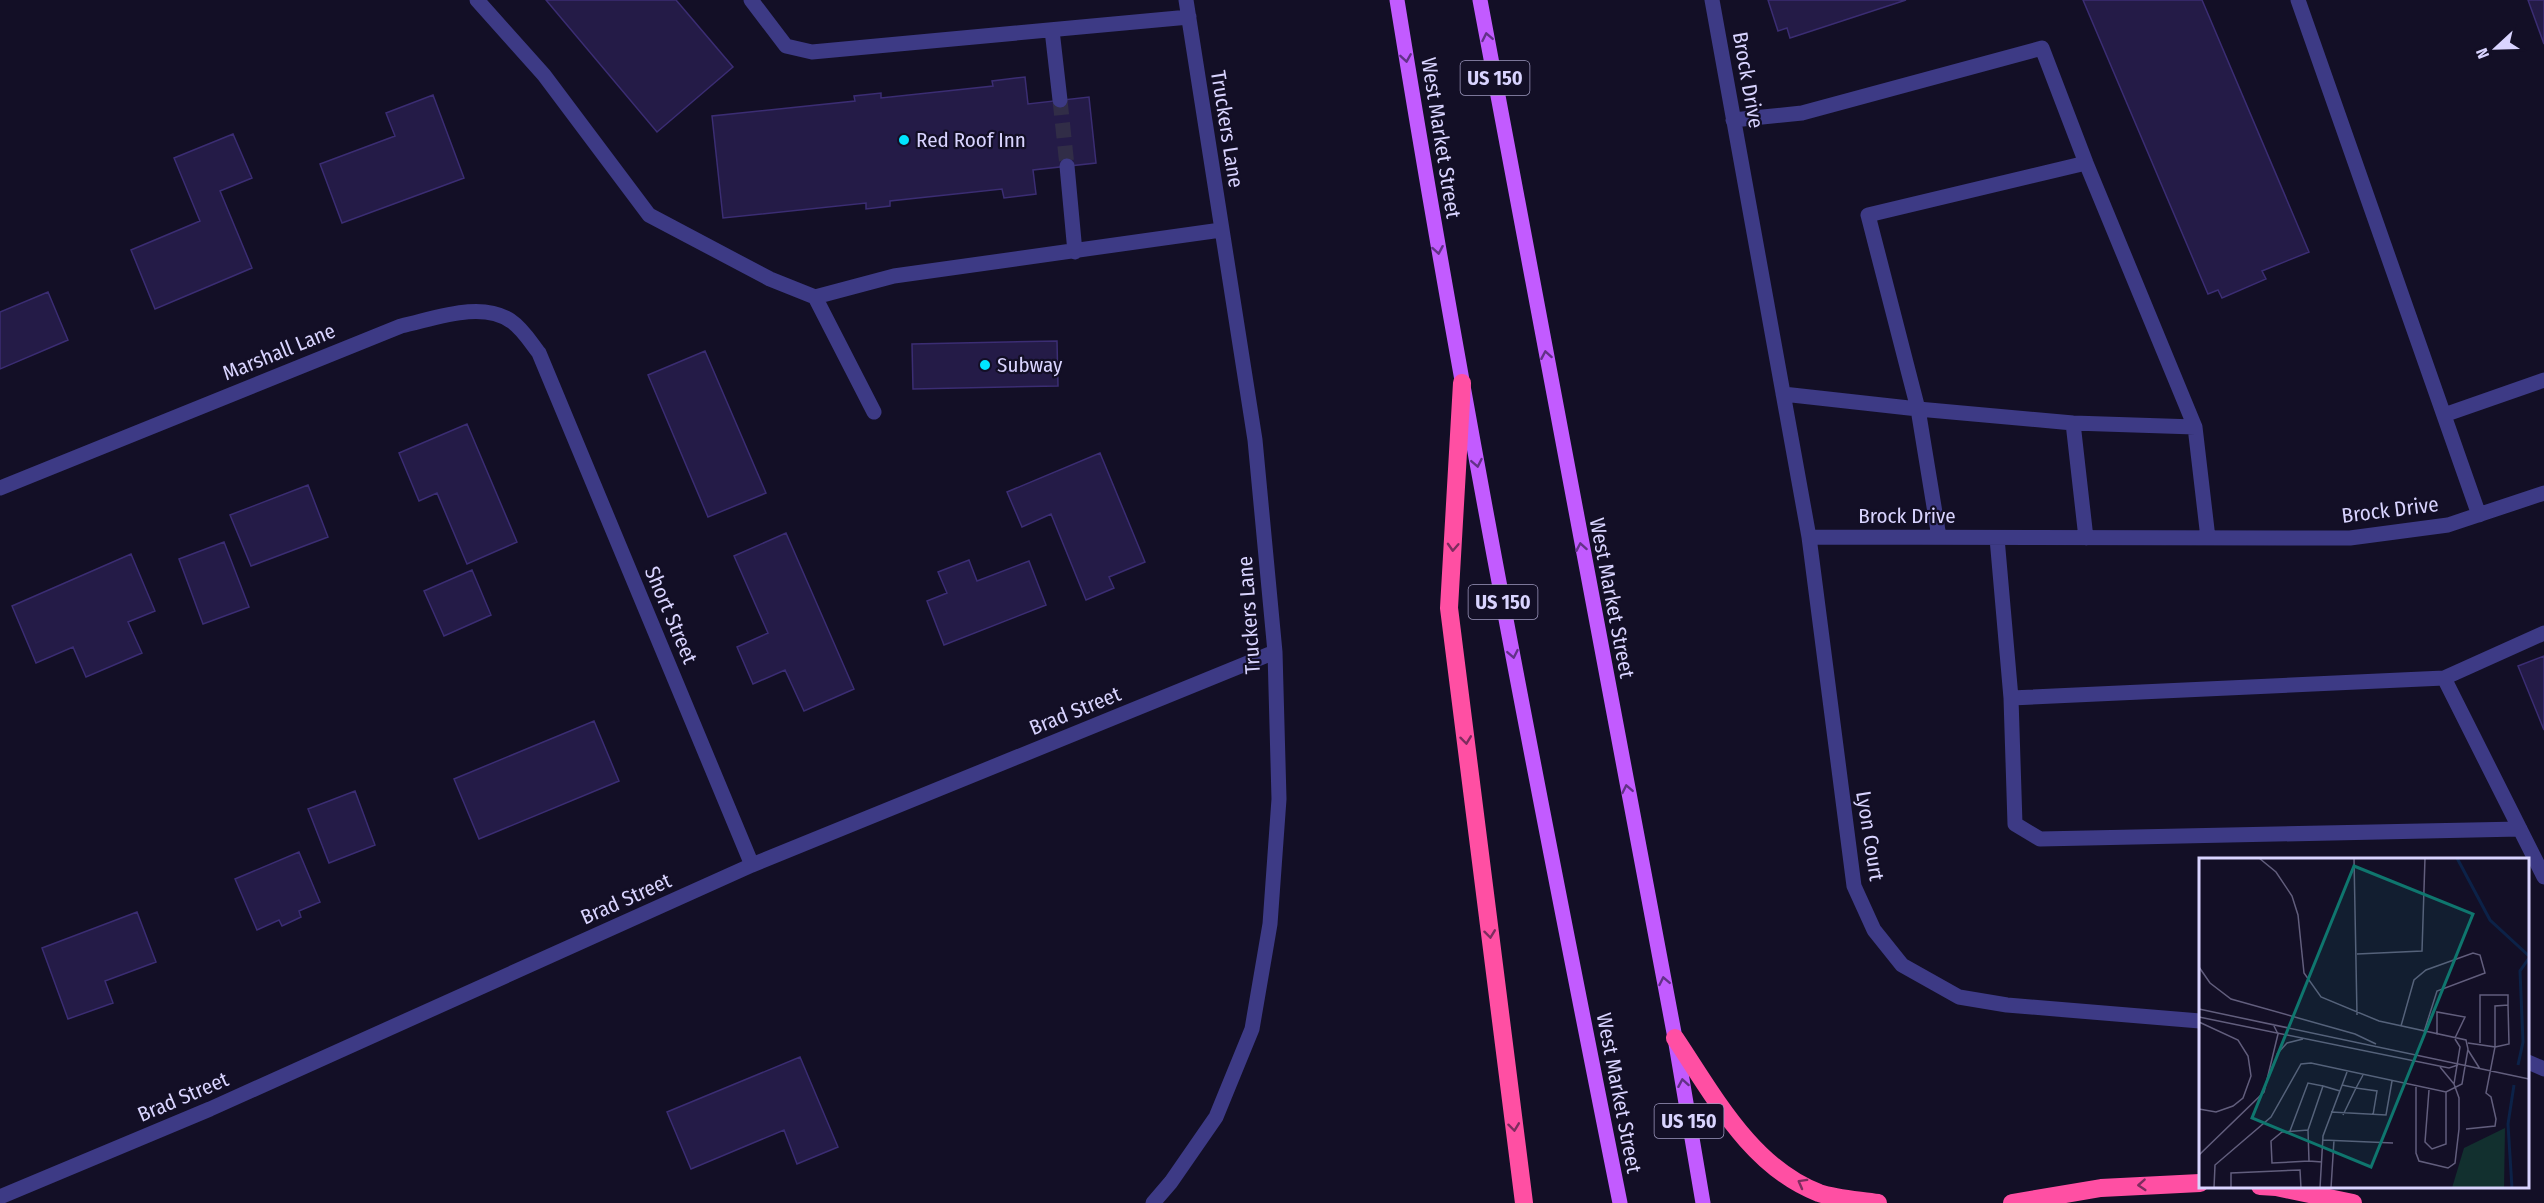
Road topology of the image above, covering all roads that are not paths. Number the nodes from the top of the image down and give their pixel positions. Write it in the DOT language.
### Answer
graph roads {
  1 [pos="477,0"];
  2 [pos="751,0"];
  3 [pos="1186,0"];
  4 [pos="1397,0"];
  5 [pos="1480,0"];
  6 [pos="1712,0"];
  7 [pos="2298,0"];
  8 [pos="1189,17"];
  9 [pos="1052,30"];
  10 [pos="1060,100"];
  11 [pos="1733,120"];
  12 [pos="2086,164"];
  13 [pos="1067,166"];
  14 [pos="1221,230"];
  15 [pos="1075,252"];
  16 [pos="815,297"];
  17 [pos="2544,380"];
  18 [pos="551,382"];
  19 [pos="1462,383"];
  20 [pos="1783,394"];
  21 [pos="1918,410"];
  22 [pos="874,412"];
  23 [pos="2444,414"];
  24 [pos="2073,423"];
  25 [pos="2195,427"];
  26 [pos="0,488"];
  27 [pos="2544,493"];
  28 [pos="2479,515"];
  29 [pos="1809,537"];
  30 [pos="1939,537"];
  31 [pos="1997,538"];
  32 [pos="2086,538"];
  33 [pos="2208,538"];
  34 [pos="2544,633"];
  35 [pos="1275,652"];
  36 [pos="2444,678"];
  37 [pos="2011,698"];
  38 [pos="2520,829"];
  39 [pos="752,865"];
  40 [pos="2544,878"];
  41 [pos="2199,1021"];
  42 [pos="1675,1038"];
  43 [pos="2529,1062"];
  44 [pos="2544,1069"];
  45 [pos="2199,1183"];
  46 [pos="2281,1188"];
  47 [pos="0,1197"];
  48 [pos="1153,1203"];
  49 [pos="1524,1203"];
  50 [pos="1620,1203"];
  51 [pos="1703,1203"];
  52 [pos="1878,1203"];
  53 [pos="2012,1203"];
  54 [pos="2353,1203"];
  1 -- 16 [label="street"];
  2 -- 9 [label="street"];
  3 -- 8 [label="street, Truckers Lane"];
  4 -- 19 [label="main road, West Market Street / US 150, one-way"];
  42 -- 5 [label="main road, West Market Street / US 150, one-way"];
  6 -- 11 [label="street, Brock Drive"];
  7 -- 23 [label="street"];
  8 -- 9 [label="street"];
  8 -- 14 [label="street, Truckers Lane"];
  9 -- 10 [label="street"];
  11 -- 12 [label="street"];
  11 -- 20 [label="street, Brock Drive"];
  12 -- 21 [label="street"];
  12 -- 25 [label="street"];
  13 -- 15 [label="street"];
  14 -- 15 [label="street"];
  14 -- 35 [label="street, Truckers Lane"];
  15 -- 16 [label="street"];
  16 -- 22 [label="street"];
  17 -- 23 [label="street"];
  18 -- 26 [label="street, Marshall Lane"];
  18 -- 39 [label="street, Short Street"];
  19 -- 49 [label="highway, one-way"];
  19 -- 50 [label="main road, West Market Street / US 150, one-way"];
  20 -- 21 [label="street"];
  20 -- 29 [label="street, Brock Drive"];
  21 -- 24 [label="street"];
  21 -- 30 [label="street"];
  23 -- 28 [label="street"];
  24 -- 25 [label="street"];
  24 -- 32 [label="street"];
  25 -- 33 [label="street"];
  27 -- 28 [label="street, Brock Drive"];
  28 -- 33 [label="street, Brock Drive"];
  29 -- 30 [label="street, Brock Drive"];
  29 -- 41 [label="street, Lyon Court"];
  30 -- 31 [label="street, Brock Drive"];
  31 -- 32 [label="street, Brock Drive"];
  31 -- 37 [label="street"];
  32 -- 33 [label="street, Brock Drive"];
  34 -- 36 [label="street"];
  35 -- 39 [label="street, Brad Street"];
  35 -- 48 [label="street, Truckers Lane"];
  36 -- 37 [label="street"];
  36 -- 38 [label="street"];
  37 -- 38 [label="street"];
  38 -- 40 [label="street"];
  39 -- 47 [label="street, Brad Street"];
  51 -- 42 [label="main road, West Market Street / US 150, one-way"];
  52 -- 42 [label="highway, one-way"];
  43 -- 44 [label="street"];
  45 -- 53 [label="highway, one-way"];
  46 -- 54 [label="highway"];
}
